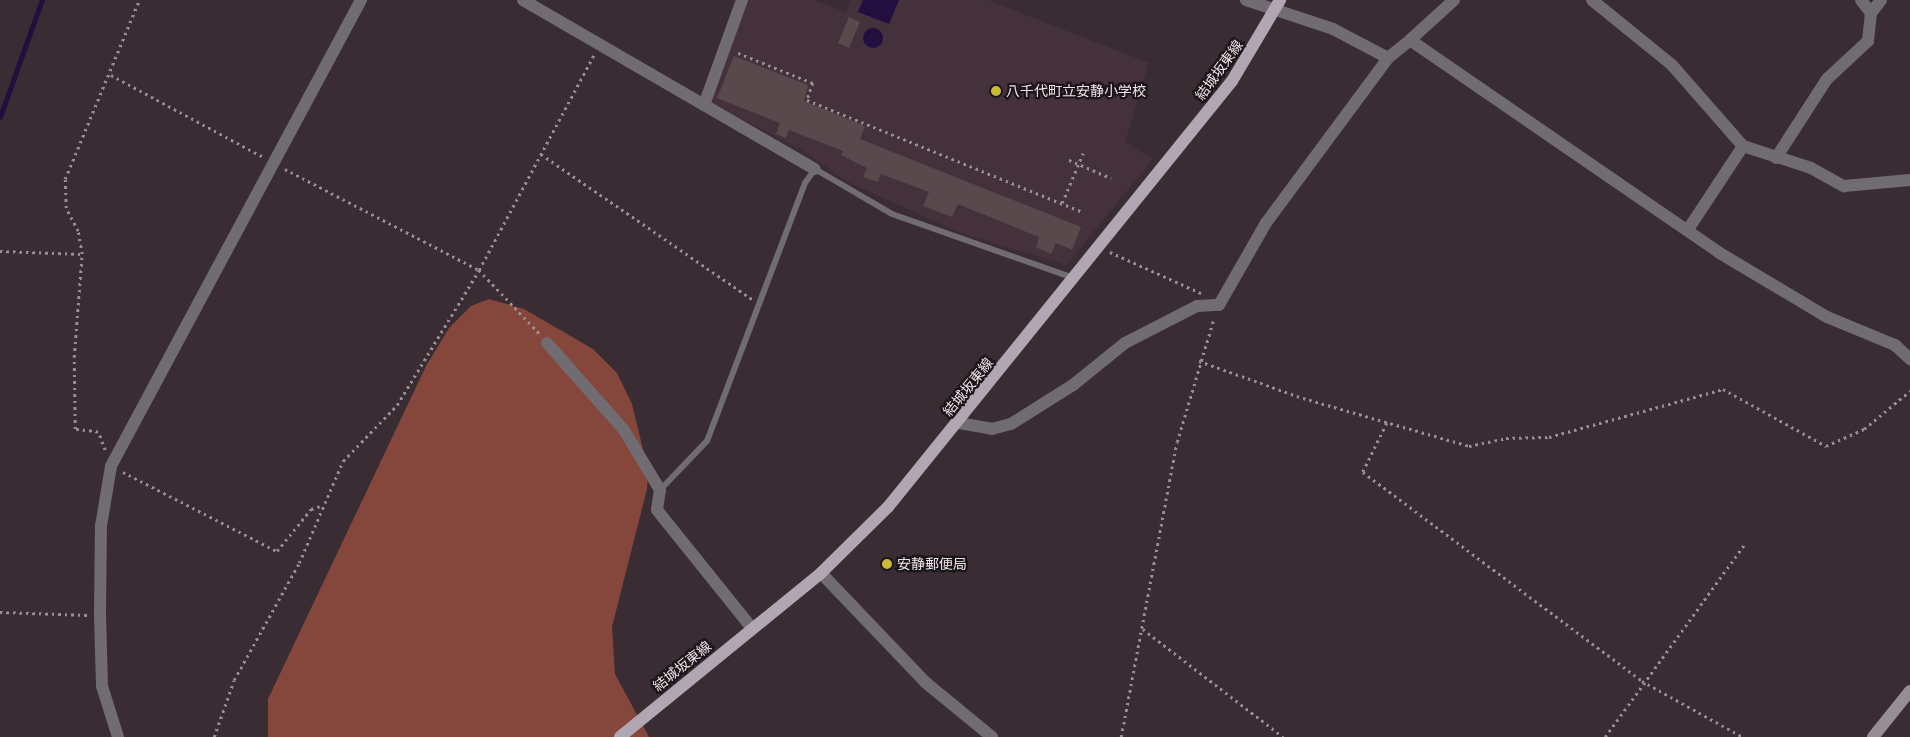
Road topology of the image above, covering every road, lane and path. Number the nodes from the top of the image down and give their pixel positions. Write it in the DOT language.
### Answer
graph roads {
  1 [pos="139,0"];
  2 [pos="361,0"];
  3 [pos="523,0"];
  4 [pos="742,0"];
  5 [pos="1246,0"];
  6 [pos="1454,0"];
  7 [pos="1592,0"];
  8 [pos="1862,0"];
  9 [pos="1881,0"];
  10 [pos="1278,5"];
  11 [pos="1872,13"];
  12 [pos="1410,40"];
  13 [pos="599,47"];
  14 [pos="738,53"];
  15 [pos="1388,58"];
  16 [pos="110,75"];
  17 [pos="704,105"];
  18 [pos="1743,146"];
  19 [pos="1083,153"];
  20 [pos="541,154"];
  21 [pos="1776,158"];
  22 [pos="1069,160"];
  23 [pos="275,163"];
  24 [pos="1079,164"];
  25 [pos="815,169"];
  26 [pos="1110,178"];
  27 [pos="1910,180"];
  28 [pos="1062,203"];
  29 [pos="1083,212"];
  30 [pos="1689,228"];
  31 [pos="1099,246"];
  32 [pos="0,251"];
  33 [pos="82,254"];
  34 [pos="479,270"];
  35 [pos="1074,278"];
  36 [pos="1220,303"];
  37 [pos="759,304"];
  38 [pos="548,343"];
  39 [pos="1910,359"];
  40 [pos="1199,361"];
  41 [pos="1910,391"];
  42 [pos="958,423"];
  43 [pos="1387,423"];
  44 [pos="111,466"];
  45 [pos="660,490"];
  46 [pos="320,506"];
  47 [pos="1744,545"];
  48 [pos="821,573"];
  49 [pos="0,612"];
  50 [pos="100,616"];
  51 [pos="752,628"];
  52 [pos="1143,629"];
  53 [pos="1642,682"];
  54 [pos="1910,691"];
  55 [pos="118,737"];
  56 [pos="214,737"];
  57 [pos="620,737"];
  58 [pos="992,737"];
  59 [pos="1121,737"];
  60 [pos="1283,737"];
  61 [pos="1605,737"];
  62 [pos="1743,737"];
  63 [pos="1873,737"];
  1 -- 16 [label="path"];
  2 -- 23 [label="street"];
  3 -- 13 [label="street"];
  4 -- 17 [label="street"];
  5 -- 10 [label="street"];
  6 -- 12 [label="street"];
  7 -- 18 [label="street"];
  8 -- 11 [label="street"];
  9 -- 11 [label="street"];
  10 -- 15 [label="street"];
  10 -- 31 [label="main road, 結城坂東線"];
  11 -- 21 [label="street"];
  12 -- 15 [label="street"];
  12 -- 30 [label="street"];
  13 -- 17 [label="street"];
  13 -- 20 [label="path"];
  14 -- 28 [label="path"];
  15 -- 36 [label="street"];
  16 -- 23 [label="path"];
  16 -- 33 [label="path"];
  17 -- 25 [label="street"];
  18 -- 21 [label="street"];
  18 -- 30 [label="street"];
  19 -- 24 [label="path"];
  20 -- 34 [label="path"];
  20 -- 37 [label="path"];
  21 -- 27 [label="street"];
  22 -- 24 [label="path"];
  23 -- 34 [label="path"];
  23 -- 44 [label="street"];
  24 -- 26 [label="path"];
  24 -- 28 [label="path"];
  25 -- 35 [label="lane"];
  25 -- 37 [label="lane"];
  28 -- 29 [label="path"];
  30 -- 39 [label="street"];
  31 -- 35 [label="main road, 結城坂東線"];
  31 -- 36 [label="path"];
  32 -- 33 [label="path"];
  33 -- 44 [label="path"];
  34 -- 38 [label="path"];
  34 -- 46 [label="path"];
  35 -- 42 [label="main road, 結城坂東線"];
  36 -- 40 [label="path"];
  36 -- 42 [label="street"];
  37 -- 45 [label="lane"];
  38 -- 45 [label="street"];
  40 -- 43 [label="path"];
  40 -- 52 [label="path"];
  41 -- 43 [label="path"];
  42 -- 48 [label="main road, 結城坂東線"];
  43 -- 53 [label="path"];
  44 -- 46 [label="path"];
  44 -- 50 [label="street"];
  45 -- 51 [label="street"];
  46 -- 56 [label="path"];
  47 -- 53 [label="path"];
  48 -- 51 [label="main road, 結城坂東線"];
  48 -- 58 [label="street"];
  49 -- 50 [label="path"];
  50 -- 55 [label="street"];
  51 -- 57 [label="main road, 結城坂東線"];
  52 -- 59 [label="path"];
  52 -- 60 [label="path"];
  53 -- 61 [label="path"];
  53 -- 62 [label="path"];
  54 -- 63 [label="street"];
}
